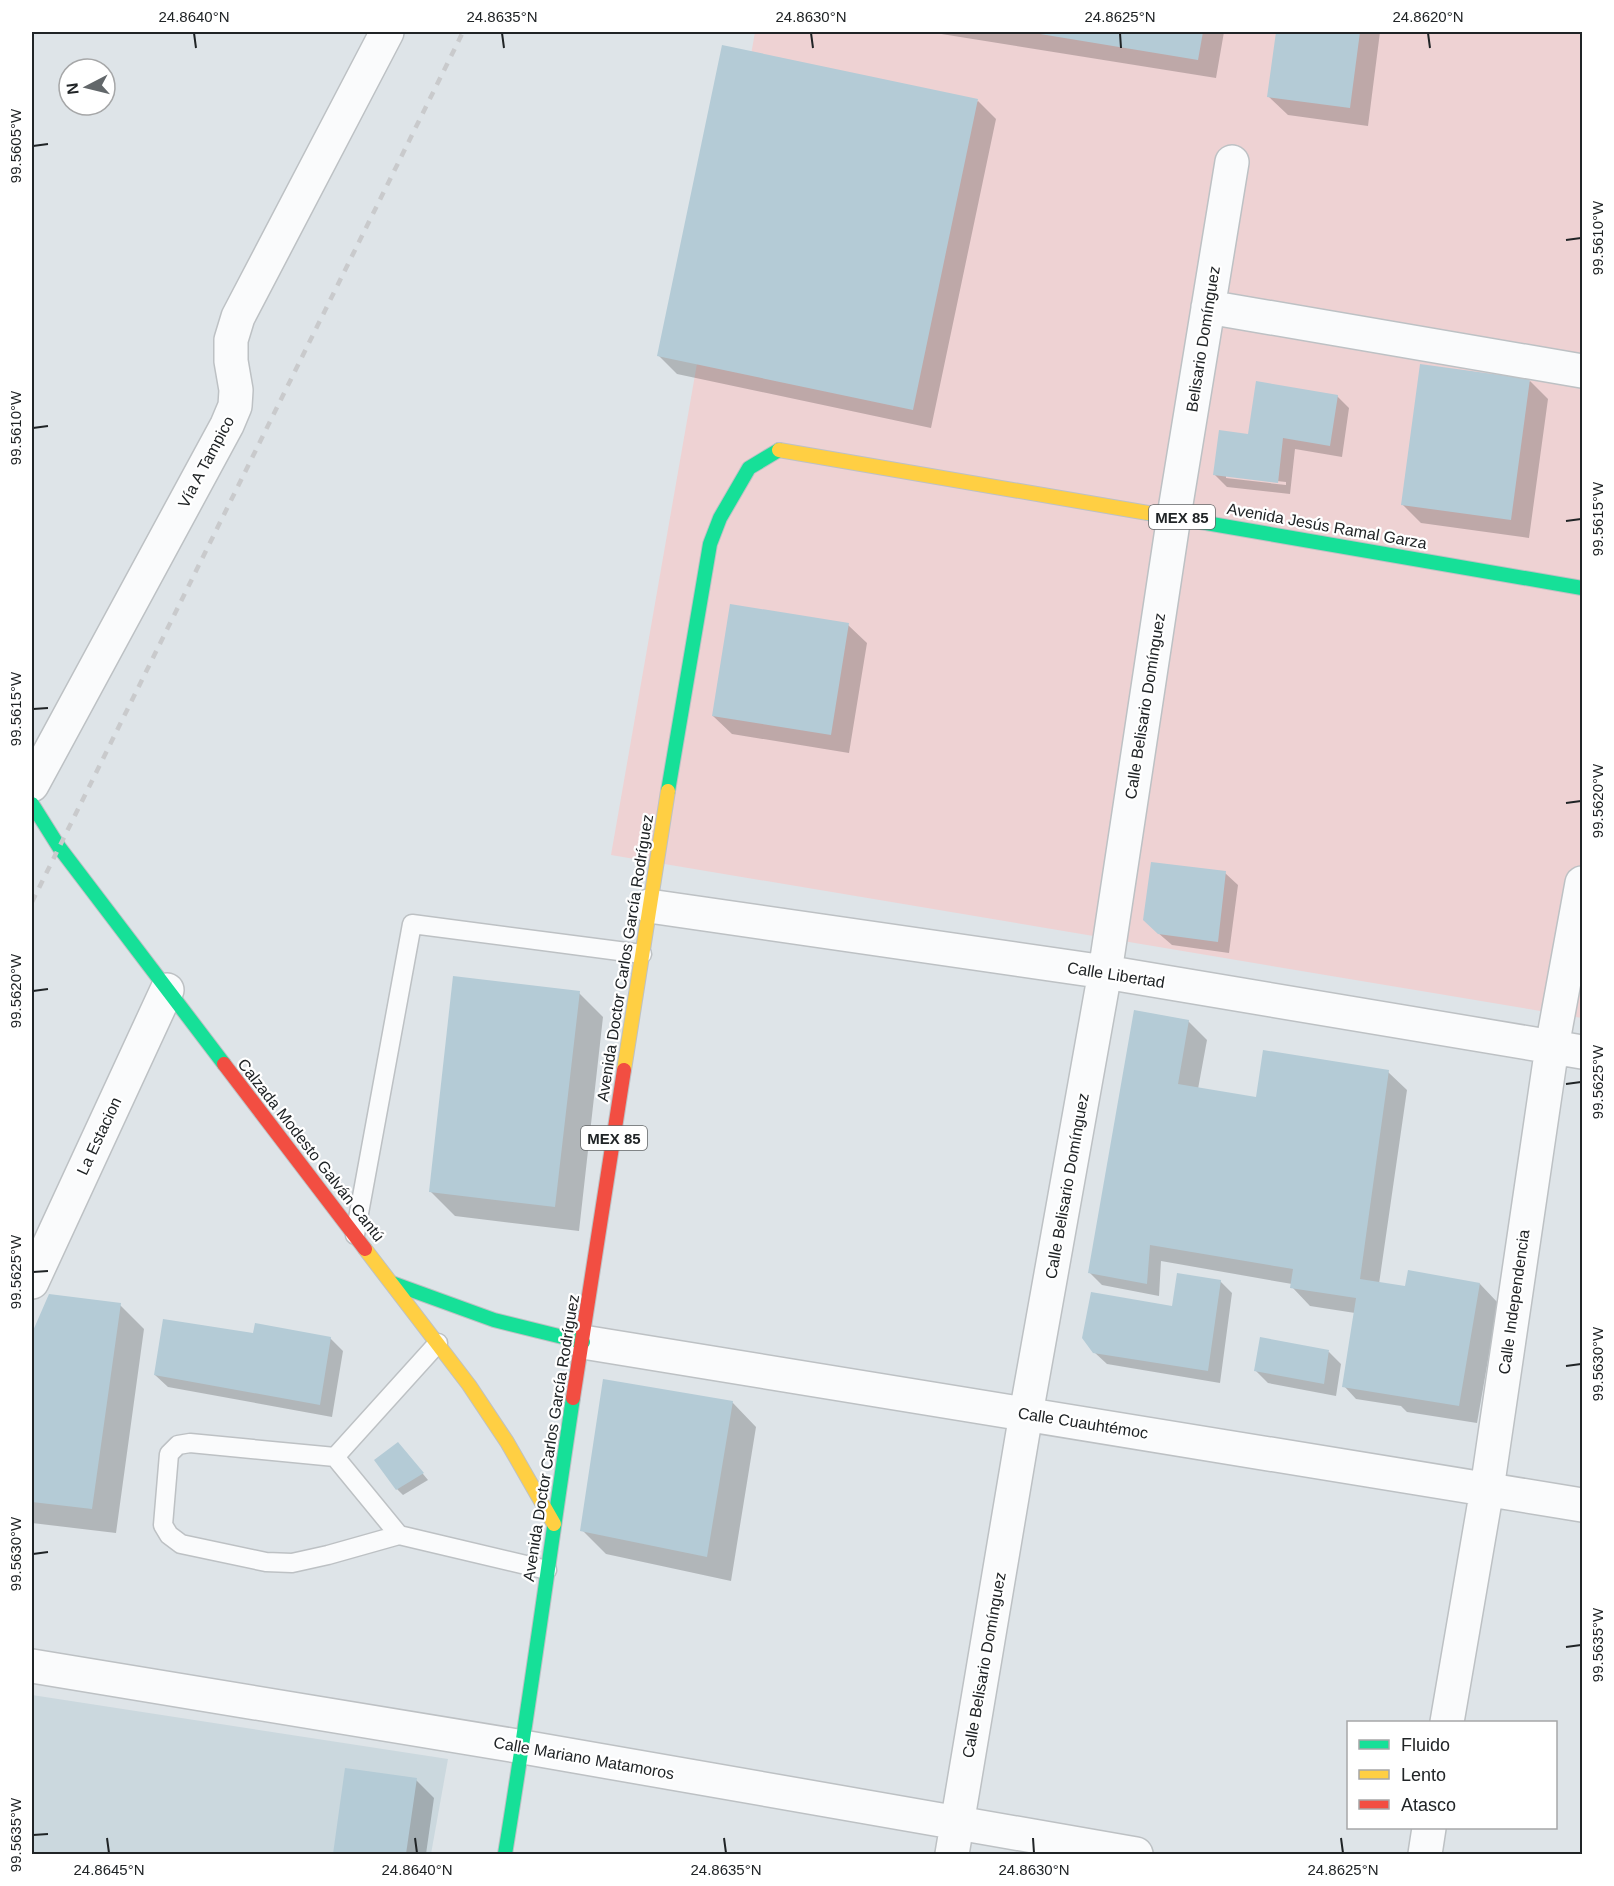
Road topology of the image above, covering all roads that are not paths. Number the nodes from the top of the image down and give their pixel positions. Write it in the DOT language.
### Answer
graph roads {
  1 [pos="387,32"];
  2 [pos="1232,162"];
  3 [pos="1208,307"];
  4 [pos="1582,371"];
  5 [pos="781,448"];
  6 [pos="1174,516"];
  7 [pos="1582,588"];
  8 [pos="32,785"];
  9 [pos="32,804"];
  10 [pos="1582,883"];
  11 [pos="649,906"];
  12 [pos="642,954"];
  13 [pos="1105,972"];
  14 [pos="167,990"];
  15 [pos="1567,1050"];
  16 [pos="355,1234"];
  17 [pos="32,1282"];
  18 [pos="392,1283"];
  19 [pos="583,1342"];
  20 [pos="438,1343"];
  21 [pos="1026,1414"];
  22 [pos="335,1457"];
  23 [pos="1487,1489"];
  24 [pos="1582,1504"];
  25 [pos="554,1524"];
  26 [pos="399,1535"];
  27 [pos="547,1570"];
  28 [pos="32,1666"];
  29 [pos="1447,1721"];
  30 [pos="523,1747"];
  31 [pos="1429,1829"];
  32 [pos="955,1839"];
  33 [pos="505,1854"];
  34 [pos="1136,1854"];
  35 [pos="1425,1854"];
  1 -- 8 [label="street, Vía A Tampico"];
  2 -- 3 [label="street, Belisario Domínguez"];
  3 -- 4 [label="street"];
  3 -- 6 [label="street, Belisario Domínguez"];
  5 -- 6 [label="main road, Avenida Jesús Ramal Garza / MEX 85"];
  5 -- 11 [label="main road, Avenida Doctor Carlos García Rodríguez / MEX 85"];
  6 -- 7 [label="main road, Avenida Jesús Ramal Garza / MEX 85"];
  6 -- 13 [label="street, Calle Belisario Domínguez"];
  9 -- 14 [label="main road, Calzada Modesto Galván Cantú"];
  10 -- 15 [label="street, Calle Independencia"];
  11 -- 12 [label="main road, Avenida Doctor Carlos García Rodríguez / MEX 85"];
  11 -- 13 [label="street, Calle Libertad"];
  12 -- 16 [label="lane"];
  12 -- 19 [label="main road, Avenida Doctor Carlos García Rodríguez / MEX 85"];
  13 -- 15 [label="street, Calle Libertad"];
  13 -- 21 [label="street, Calle Belisario Domínguez"];
  14 -- 16 [label="main road, Calzada Modesto Galván Cantú"];
  14 -- 17 [label="street, La Estacion"];
  15 -- 23 [label="street, Calle Independencia"];
  16 -- 18 [label="main road, Calzada Modesto Galván Cantú"];
  18 -- 19 [label="main road"];
  18 -- 20 [label="main road, Calzada Modesto Galván Cantú"];
  19 -- 21 [label="street, Calle Cuauhtémoc"];
  19 -- 25 [label="main road, Avenida Doctor Carlos García Rodríguez / MEX 85"];
  20 -- 22 [label="lane"];
  20 -- 25 [label="main road, Calzada Modesto Galván Cantú"];
  21 -- 23 [label="street, Calle Cuauhtémoc"];
  21 -- 32 [label="street, Calle Belisario Domínguez"];
  22 -- 26 [label="lane"];
  22 -- 26 [label="lane"];
  23 -- 24 [label="street, Calle Cuauhtémoc"];
  23 -- 29 [label="street, Calle Independencia"];
  25 -- 27 [label="main road, Avenida Doctor Carlos García Rodríguez / MEX 85"];
  26 -- 27 [label="lane"];
  27 -- 30 [label="main road, Avenida Doctor Carlos García Rodríguez / MEX 85"];
  28 -- 30 [label="street, Calle Mariano Matamoros"];
  30 -- 32 [label="street, Calle Mariano Matamoros"];
  30 -- 33 [label="main road, Avenida Doctor Carlos García Rodríguez / MEX 85"];
  31 -- 35 [label="street"];
  32 -- 34 [label="street, Calle Mariano Matamoros"];
}
